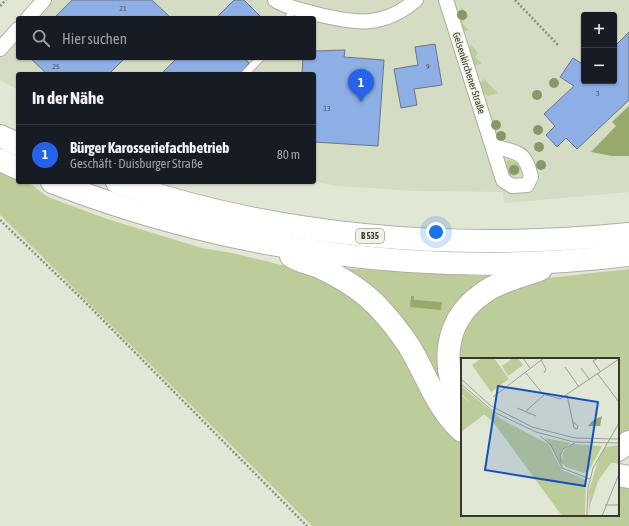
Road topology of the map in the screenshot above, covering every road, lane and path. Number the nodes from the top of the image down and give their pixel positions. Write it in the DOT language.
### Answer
graph roads {
  1 [pos="6,0"];
  2 [pos="44,0"];
  3 [pos="275,0"];
  4 [pos="416,0"];
  5 [pos="446,0"];
  6 [pos="515,0"];
  7 [pos="0,6"];
  8 [pos="290,13"];
  9 [pos="30,16"];
  10 [pos="311,16"];
  11 [pos="316,17"];
  12 [pos="16,31"];
  13 [pos="558,45"];
  14 [pos="0,49"];
  15 [pos="258,60"];
  16 [pos="247,72"];
  17 [pos="0,136"];
  18 [pos="16,143"];
  19 [pos="494,146"];
  20 [pos="0,160"];
  21 [pos="16,167"];
  22 [pos="58,184"];
  23 [pos="124,184"];
  24 [pos="0,220"];
  25 [pos="629,234"];
  26 [pos="275,245"];
  27 [pos="629,255"];
  28 [pos="562,261"];
  29 [pos="461,406"];
  30 [pos="461,430"];
  31 [pos="629,442"];
  32 [pos="619,449"];
  33 [pos="619,456"];
  34 [pos="629,457"];
  35 [pos="619,475"];
  36 [pos="629,477"];
  37 [pos="307,526"];
  1 -- 7 [label="path"];
  2 -- 9 [label="street"];
  3 -- 8 [label="street"];
  4 -- 11 [label="street"];
  5 -- 19 [label="street, Gelsenkirchener Straße"];
  6 -- 13 [label="path"];
  8 -- 10 [label="street"];
  12 -- 14 [label="street"];
  15 -- 16 [label="lane"];
  17 -- 18 [label="highway"];
  20 -- 21 [label="highway"];
  22 -- 26 [label="highway, B 535"];
  23 -- 25 [label="highway, B 535"];
  24 -- 37 [label="path"];
  26 -- 28 [label="highway, B 535"];
  26 -- 30 [label="highway"];
  27 -- 28 [label="highway, B 535"];
  28 -- 29 [label="highway"];
  31 -- 32 [label="highway"];
  33 -- 34 [label="highway"];
  35 -- 36 [label="highway"];
}
